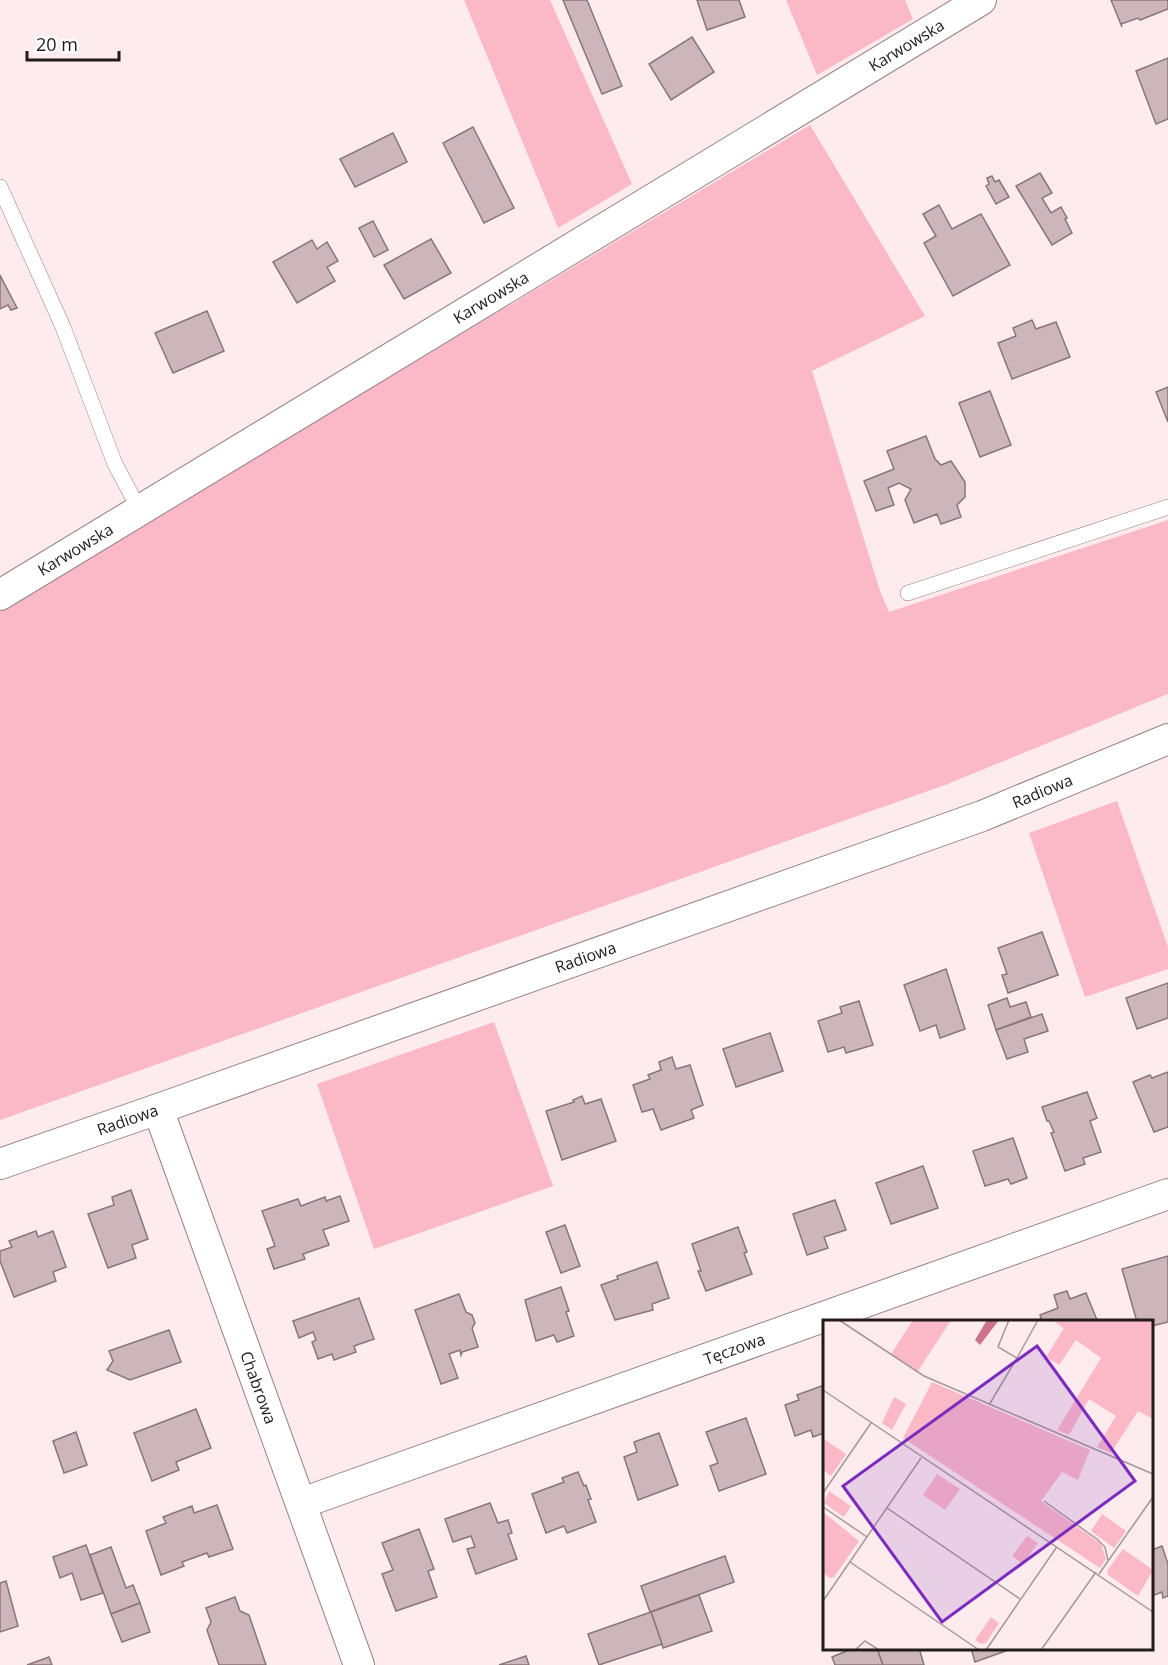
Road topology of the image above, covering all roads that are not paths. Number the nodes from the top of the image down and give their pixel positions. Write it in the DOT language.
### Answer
graph roads {
  1 [pos="981,0"];
  2 [pos="0,187"];
  3 [pos="1168,507"];
  4 [pos="140,511"];
  5 [pos="908,593"];
  6 [pos="0,595"];
  7 [pos="1168,739"];
  8 [pos="158,1110"];
  9 [pos="0,1164"];
  10 [pos="1168,1194"];
  11 [pos="302,1503"];
  12 [pos="359,1665"];
  1 -- 4 [label="street, Karwowska"];
  2 -- 4 [label="lane"];
  3 -- 5 [label="lane"];
  4 -- 6 [label="street, Karwowska"];
  7 -- 8 [label="street, Radiowa"];
  8 -- 9 [label="street, Radiowa"];
  8 -- 11 [label="street, Chabrowa"];
  10 -- 11 [label="street, Tęczowa"];
  11 -- 12 [label="street, Chabrowa"];
}
